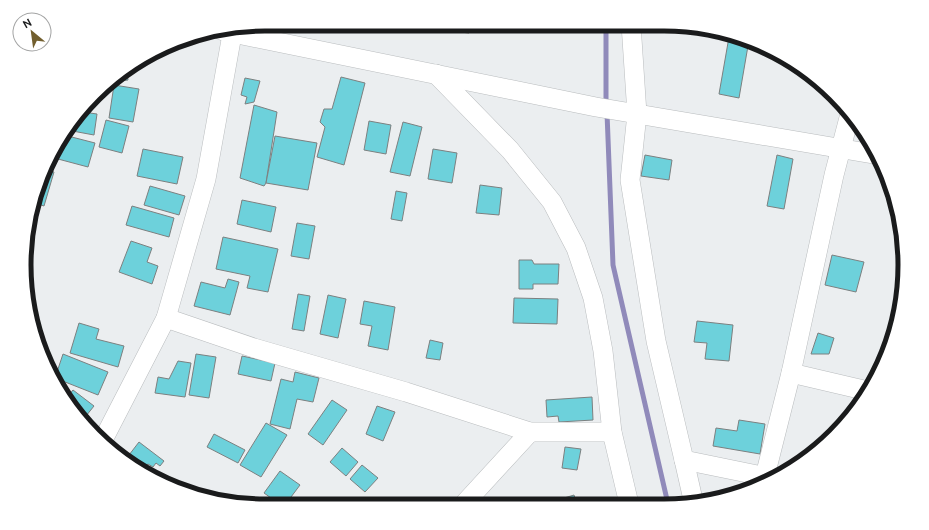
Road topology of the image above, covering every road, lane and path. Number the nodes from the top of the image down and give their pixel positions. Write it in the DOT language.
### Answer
graph roads {
  1 [pos="631,31"];
  2 [pos="238,33"];
  3 [pos="229,34"];
  4 [pos="436,74"];
  5 [pos="630,113"];
  6 [pos="848,121"];
  7 [pos="841,148"];
  8 [pos="870,153"];
  9 [pos="166,318"];
  10 [pos="791,374"];
  11 [pos="862,390"];
  12 [pos="530,432"];
  13 [pos="612,432"];
  14 [pos="105,435"];
  15 [pos="684,460"];
  16 [pos="770,474"];
  17 [pos="765,476"];
  18 [pos="692,497"];
  19 [pos="469,499"];
  20 [pos="628,499"];
  1 -- 5 [label="street"];
  2 -- 4 [label="street"];
  3 -- 9 [label="street"];
  4 -- 5 [label="street"];
  4 -- 13 [label="street"];
  5 -- 7 [label="street"];
  5 -- 15 [label="street"];
  6 -- 7 [label="street"];
  7 -- 8 [label="street"];
  7 -- 10 [label="street"];
  9 -- 12 [label="street"];
  9 -- 14 [label="street"];
  10 -- 11 [label="street"];
  10 -- 16 [label="street"];
  12 -- 13 [label="street"];
  12 -- 19 [label="street"];
  13 -- 20 [label="street"];
  15 -- 17 [label="street"];
  15 -- 18 [label="street"];
}
